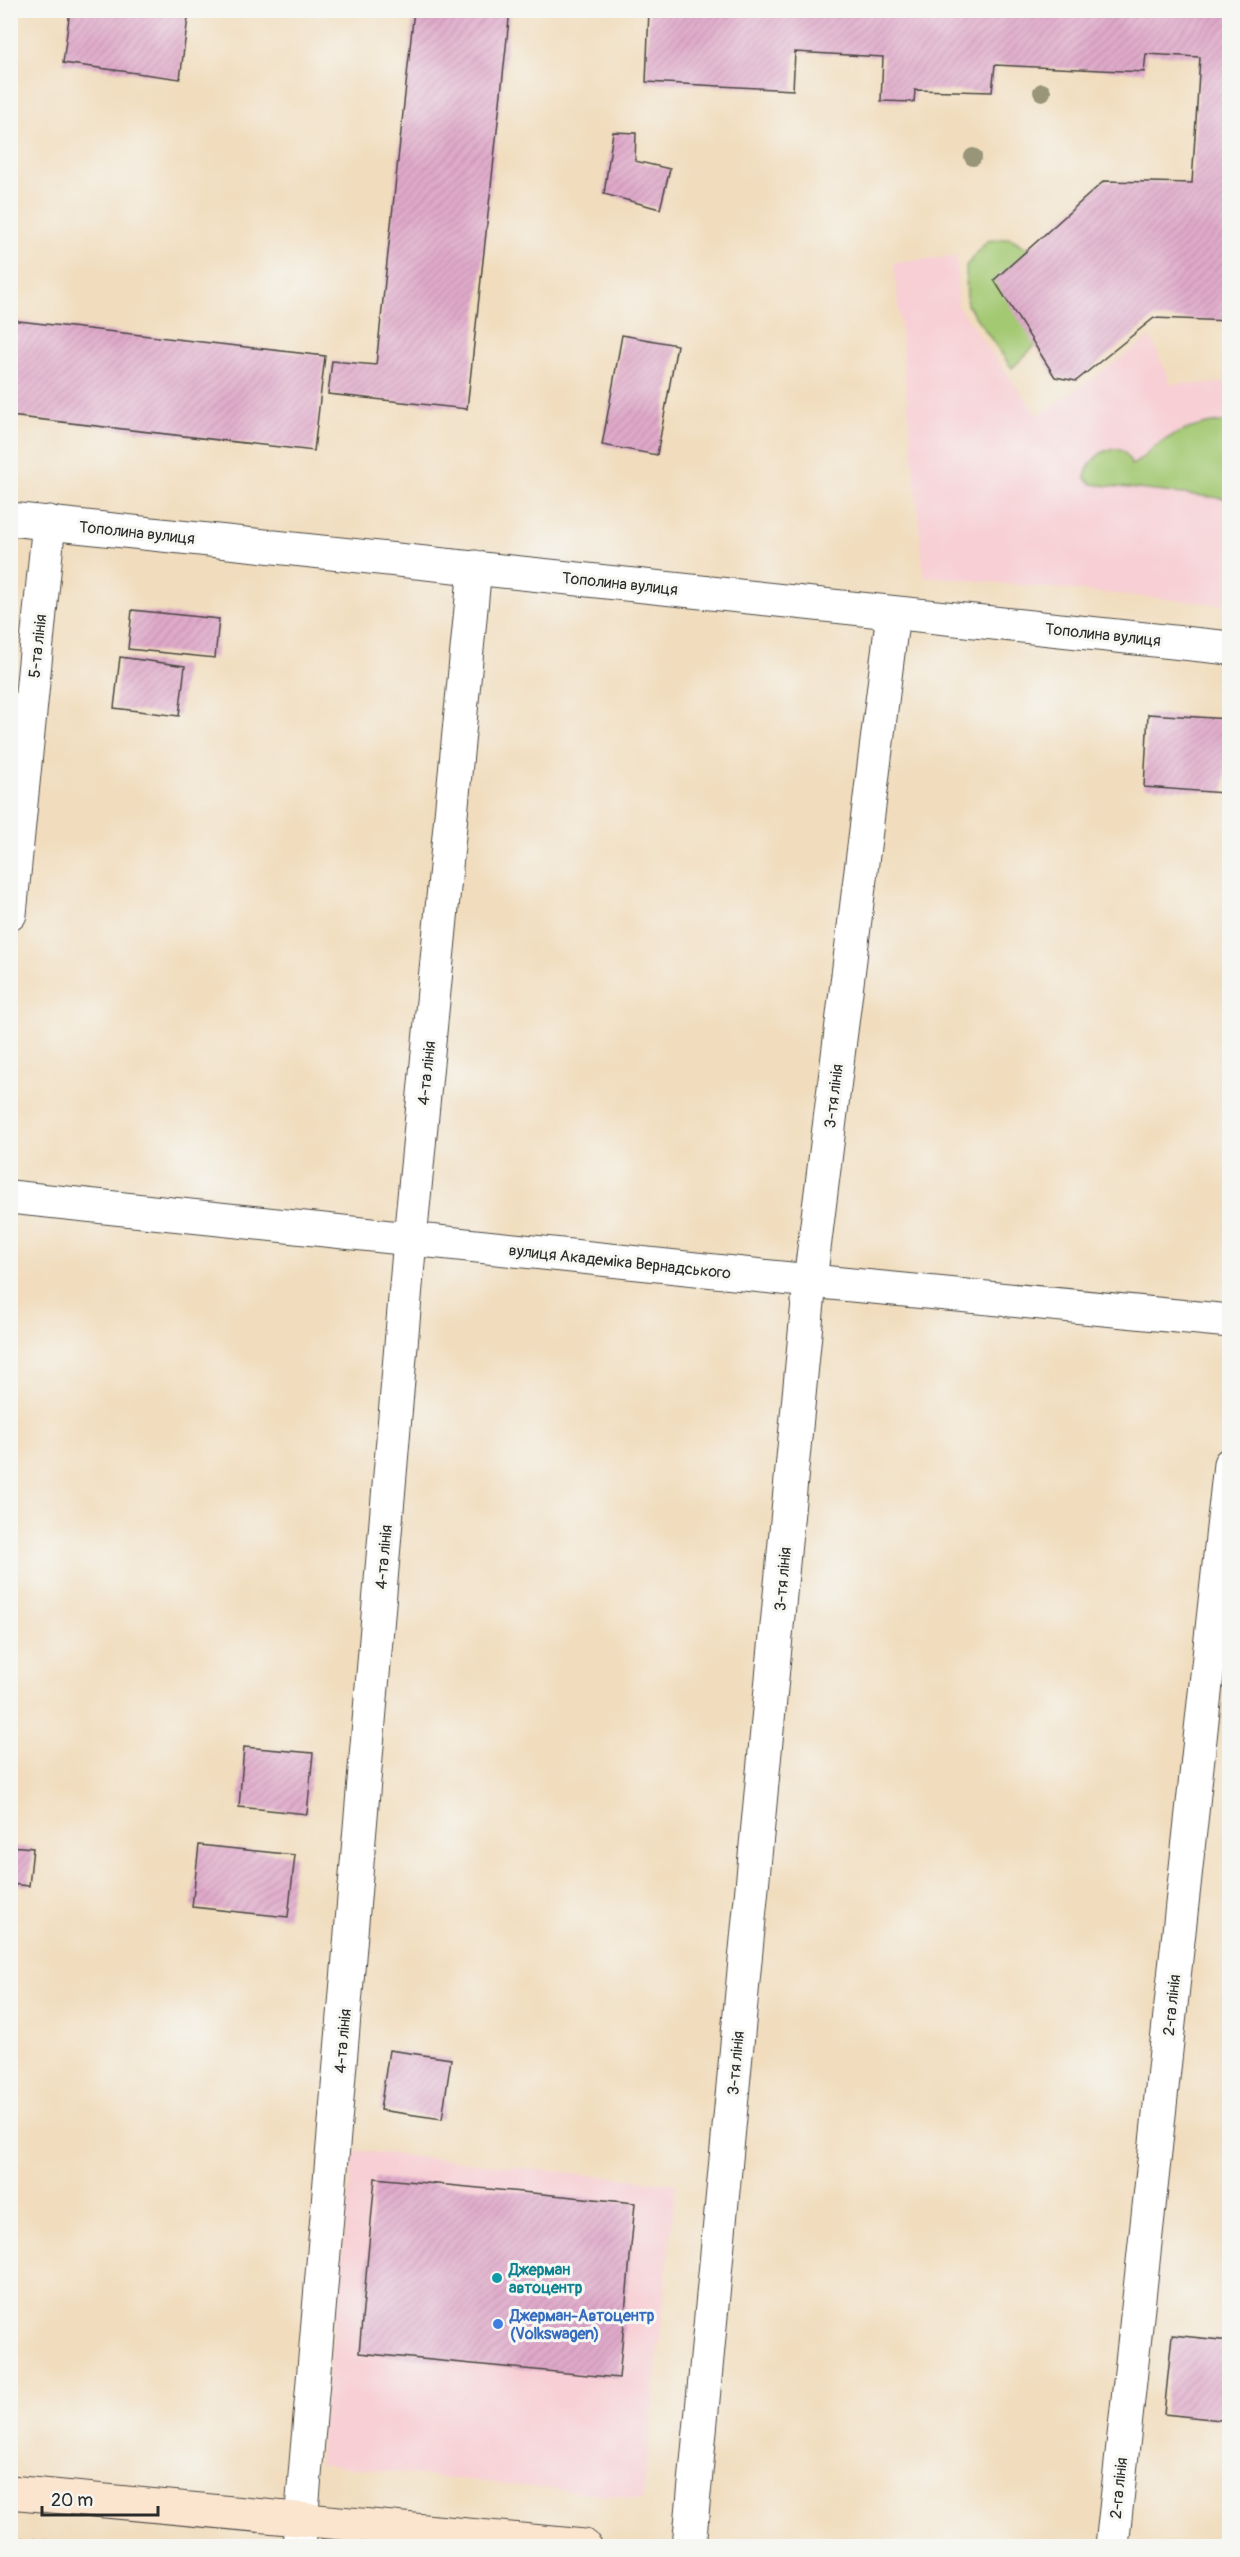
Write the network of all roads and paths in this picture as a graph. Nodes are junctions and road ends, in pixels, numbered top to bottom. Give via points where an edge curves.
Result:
1 (10, 519) edge
2 (50, 522) junction
3 (475, 567) junction
4 (893, 613) junction
5 (1230, 648) edge
6 (10, 914) edge
7 (10, 1197) edge
8 (410, 1239) junction
9 (810, 1281) junction
10 (1230, 1321) edge
11 (1230, 1464) edge
12 (10, 2492) edge
13 (301, 2534) edge
14 (10, 2538) edge
15 (91, 2547) edge
16 (584, 2547) edge
17 (689, 2547) edge
18 (1112, 2547) edge

1 - 2 street, Тополина вулиця
2 - 3 street, Тополина вулиця
2 - 6 street, 5-та лінія
3 - 4 street, Тополина вулиця
3 - 8 street, 4-та лінія
4 - 5 street, Тополина вулиця
4 - 9 street, 3-тя лінія
7 - 8 street, вулиця Академіка Вернадського
8 - 9 street, вулиця Академіка Вернадського
8 - 13 street, 4-та лінія
9 - 10 street, вулиця Академіка Вернадського
9 - 17 street, 3-тя лінія
11 - 18 street, 2-га лінія
12 - 13 main road
13 - 16 main road
14 - 15 path

